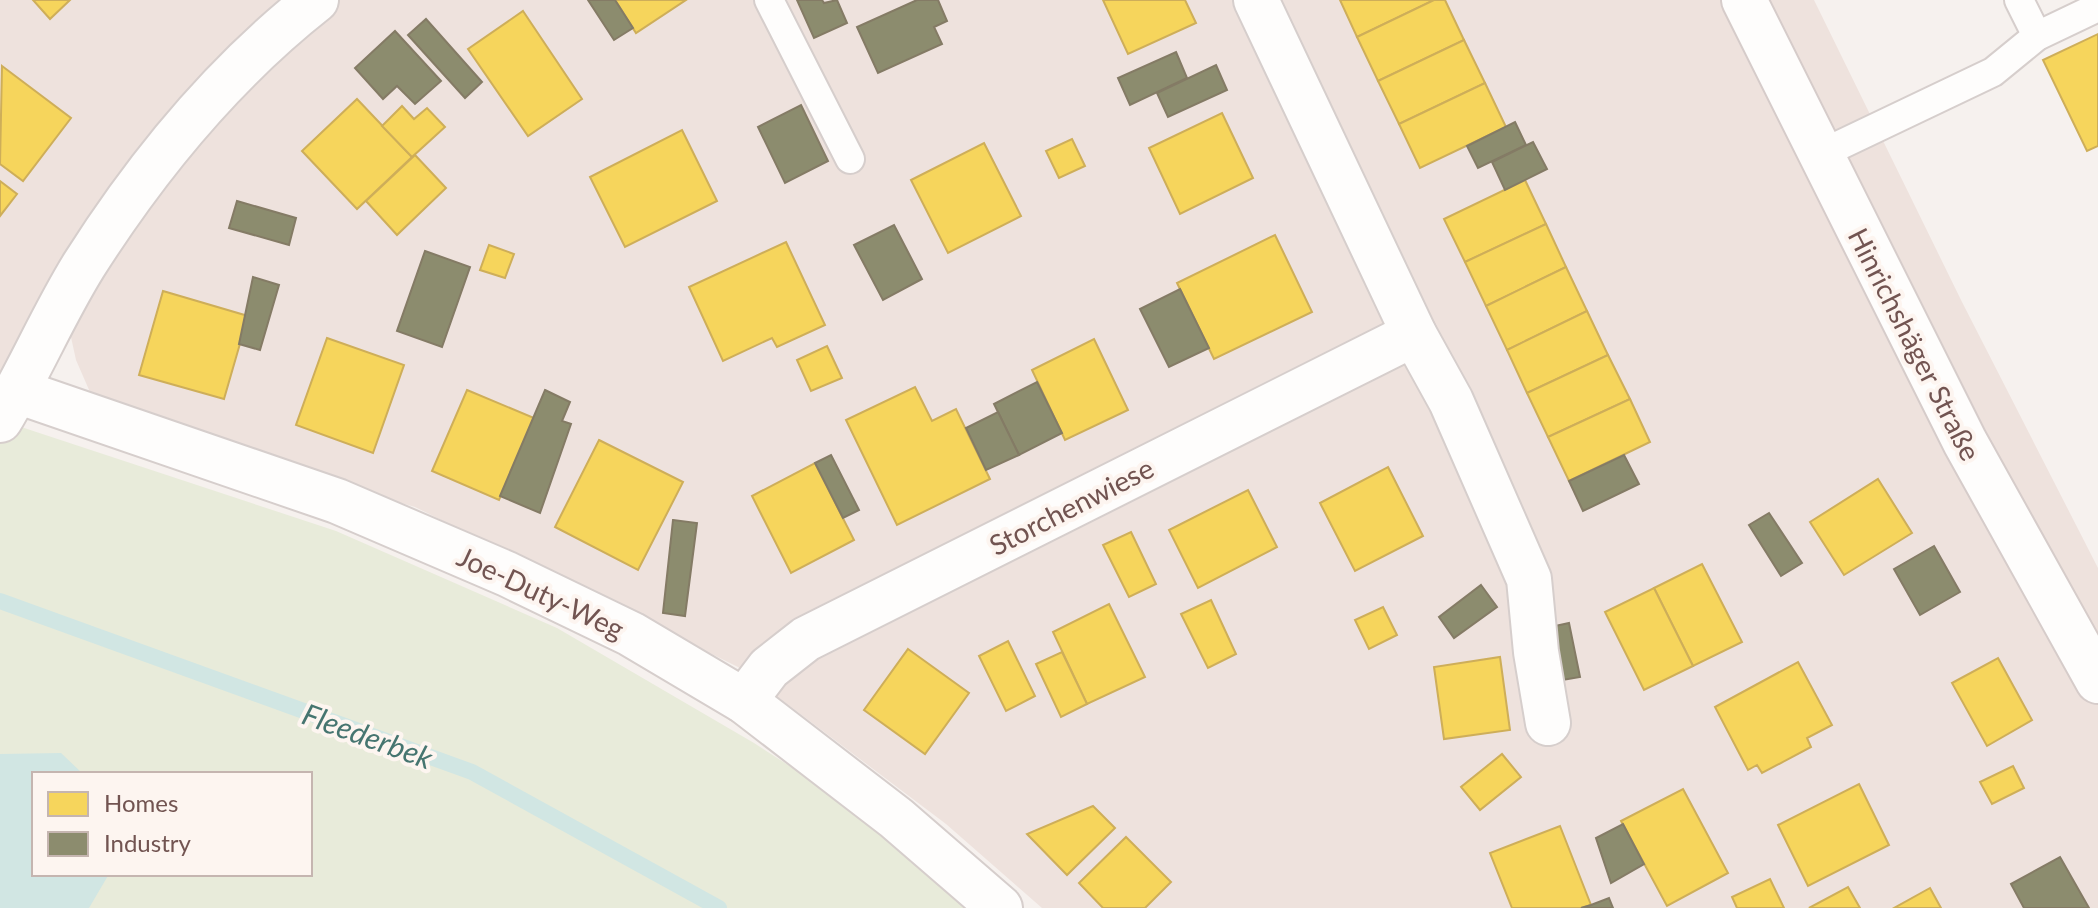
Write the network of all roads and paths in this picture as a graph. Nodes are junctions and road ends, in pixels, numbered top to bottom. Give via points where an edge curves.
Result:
1 (316, 0) edge
2 (769, 0) edge
3 (1256, 0) edge
4 (1744, 0) edge
5 (2019, 0) edge
6 (2098, 7) edge
7 (2037, 36) junction
8 (1819, 155) junction
9 (850, 159) dead end
10 (1414, 334) junction
11 (9, 406) edge
12 (2098, 681) edge
13 (744, 701) junction
14 (1548, 723) dead end
15 (1000, 908) edge

1 - 11 street via 200,106 137,187 83,267
2 - 9 lane
3 - 10 street
4 - 8 street, Hinrichshäger Straße
5 - 7 lane
6 - 7 lane
7 - 8 lane via 1993,72
8 - 12 street, Hinrichshäger Straße via 1965,442
10 - 13 street, Storchenwiese via 806,639 769,668
10 - 14 street via 1451,401 1529,579
11 - 13 street, Joe-Duty-Weg via 337,501 631,634
13 - 15 street, Joe-Duty-Weg via 896,818

